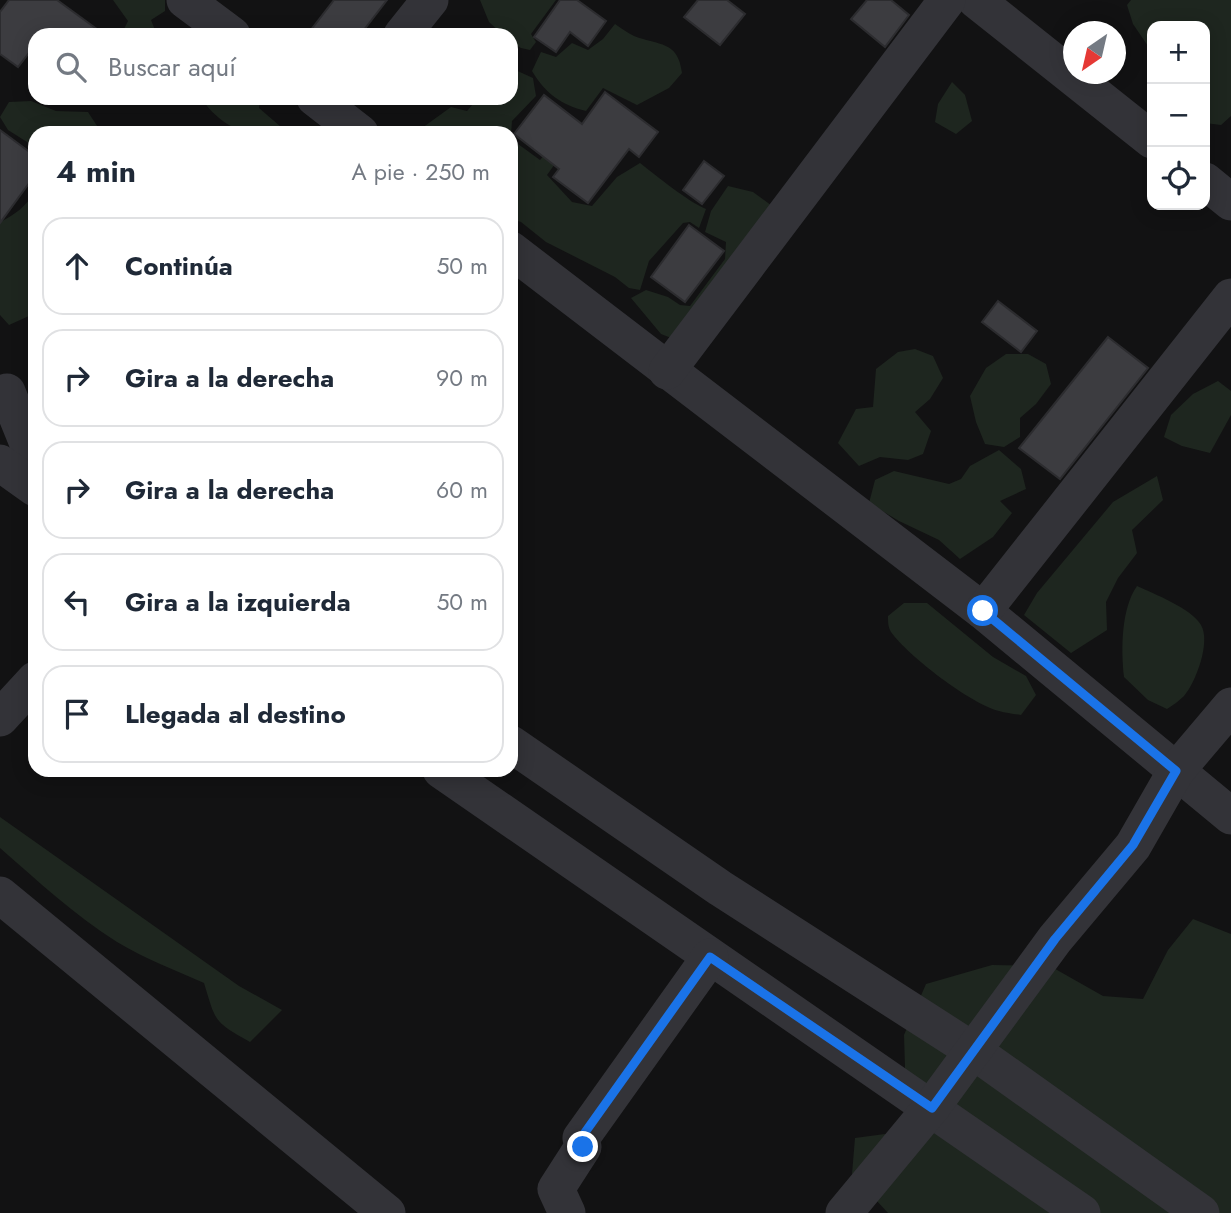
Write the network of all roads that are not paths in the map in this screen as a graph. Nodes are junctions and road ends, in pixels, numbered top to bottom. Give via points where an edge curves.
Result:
1 (186, 0) edge
2 (430, 0) edge
3 (947, 0) edge
4 (976, 0) edge
5 (223, 28) edge
6 (408, 28) edge
7 (1147, 136) edge
8 (1210, 185) edge
9 (1231, 202) edge
10 (518, 255) edge
11 (1231, 297) edge
12 (667, 371) junction
13 (14, 397) edge
14 (28, 443) edge
15 (0, 463) edge
16 (28, 483) edge
17 (983, 611) junction
18 (28, 688) edge
19 (1231, 706) edge
20 (0, 718) edge
21 (518, 749) edge
22 (1176, 771) junction
23 (451, 777) edge
24 (1231, 816) edge
25 (0, 895) edge
26 (710, 957) junction
27 (972, 1050) junction
28 (932, 1108) junction
29 (387, 1213) edge
30 (567, 1213) edge
31 (844, 1213) edge
32 (1082, 1213) edge
33 (1201, 1213) edge

1 - 5 street
2 - 6 street
3 - 12 street
4 - 7 street
8 - 9 street
10 - 12 street
11 - 17 street
12 - 17 street
13 - 14 street
15 - 16 street
17 - 22 street
18 - 20 street
19 - 22 street
21 - 27 street via 720,888
22 - 24 street
22 - 27 street via 1133,845
23 - 26 street
25 - 29 street
26 - 28 street
26 - 30 street via 581,1138 583,1147 556,1189
27 - 28 street
27 - 33 street
28 - 31 street
28 - 32 street

